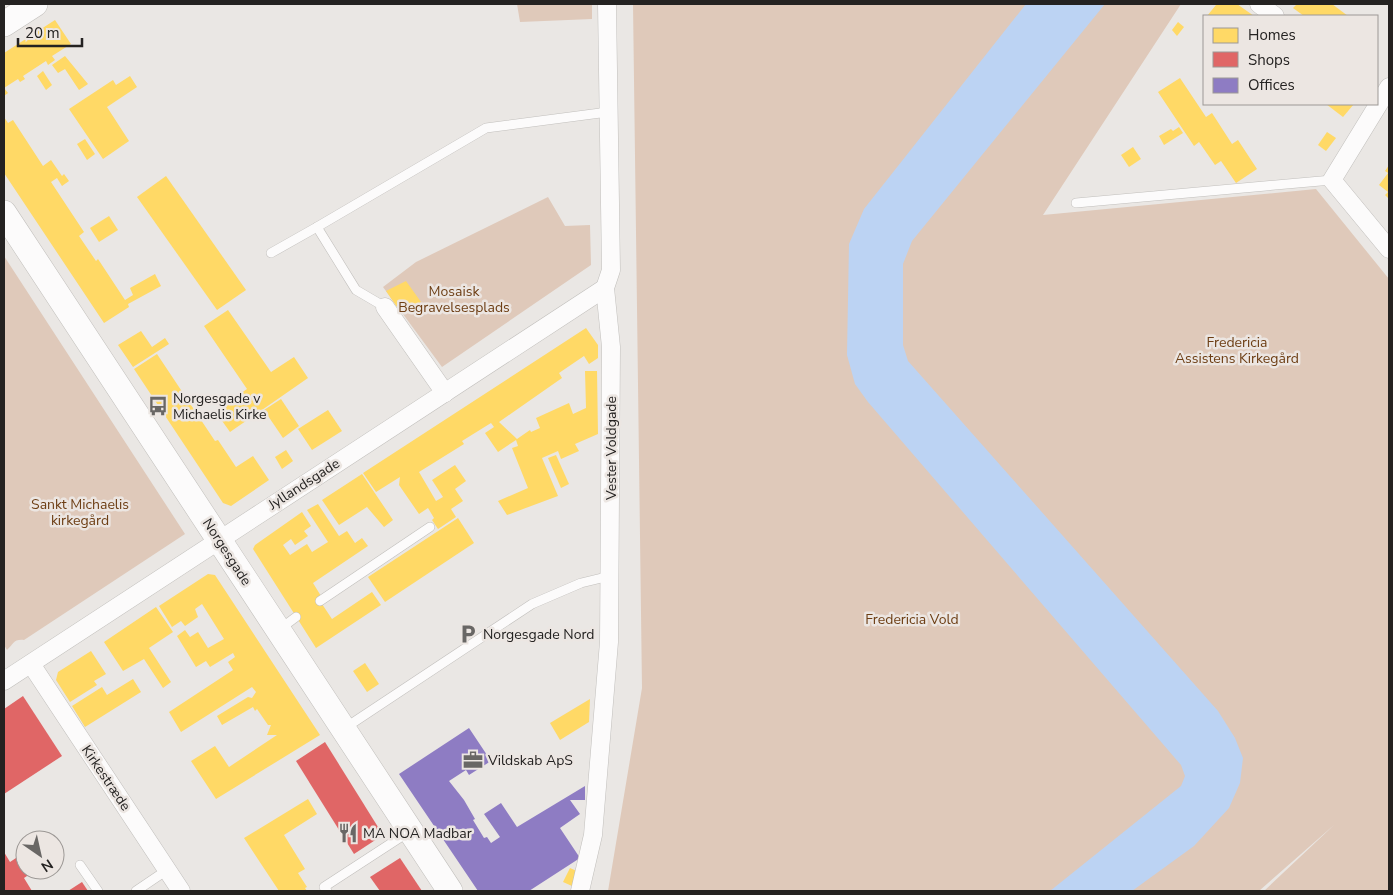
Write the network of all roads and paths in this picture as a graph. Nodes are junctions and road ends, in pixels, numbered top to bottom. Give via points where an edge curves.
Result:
1 (35, 4) edge
2 (607, 4) edge
3 (1259, 4) edge
4 (1274, 15) edge
5 (4, 24) edge
6 (1377, 105) edge
7 (608, 112) junction
8 (1332, 180) junction
9 (1076, 204) dead end
10 (4, 213) edge
11 (317, 227) junction
12 (1389, 249) edge
13 (271, 253) dead end
14 (605, 288) junction
15 (385, 307) joint
16 (445, 393) junction
17 (430, 527) dead end
18 (219, 540) junction
19 (610, 576) junction
20 (320, 601) dead end
21 (31, 664) junction
22 (4, 681) edge
23 (343, 730) junction
24 (410, 831) junction
25 (80, 865) dead end
26 (167, 870) junction
27 (98, 891) edge
28 (136, 891) edge
29 (181, 891) edge
30 (327, 891) edge
31 (450, 891) edge
32 (580, 891) edge

1 - 5 street
2 - 7 street, Vester Voldgade
3 - 4 street
6 - 8 street
7 - 11 lane via 486,128
7 - 14 street, Vester Voldgade via 610,270
8 - 9 lane
8 - 12 street
10 - 18 street, Norgesgade
11 - 13 lane
11 - 15 lane via 356,290
14 - 16 street, Jyllandsgade
14 - 19 street, Vester Voldgade via 611,347
15 - 16 street
16 - 18 street, Jyllandsgade
17 - 20 lane
18 - 21 street, Jyllandsgade
18 - 23 street, Norgesgade via 287,624
19 - 23 lane via 580,583 532,604
19 - 32 street, Vester Voldgade via 609,642 593,835
21 - 22 street, Jyllandsgade
21 - 26 street, Kirkestræde
23 - 24 street, Norgesgade
24 - 30 lane via 324,887
24 - 31 street, Norgesgade
25 - 27 lane
26 - 28 lane
26 - 29 street, Kirkestræde

